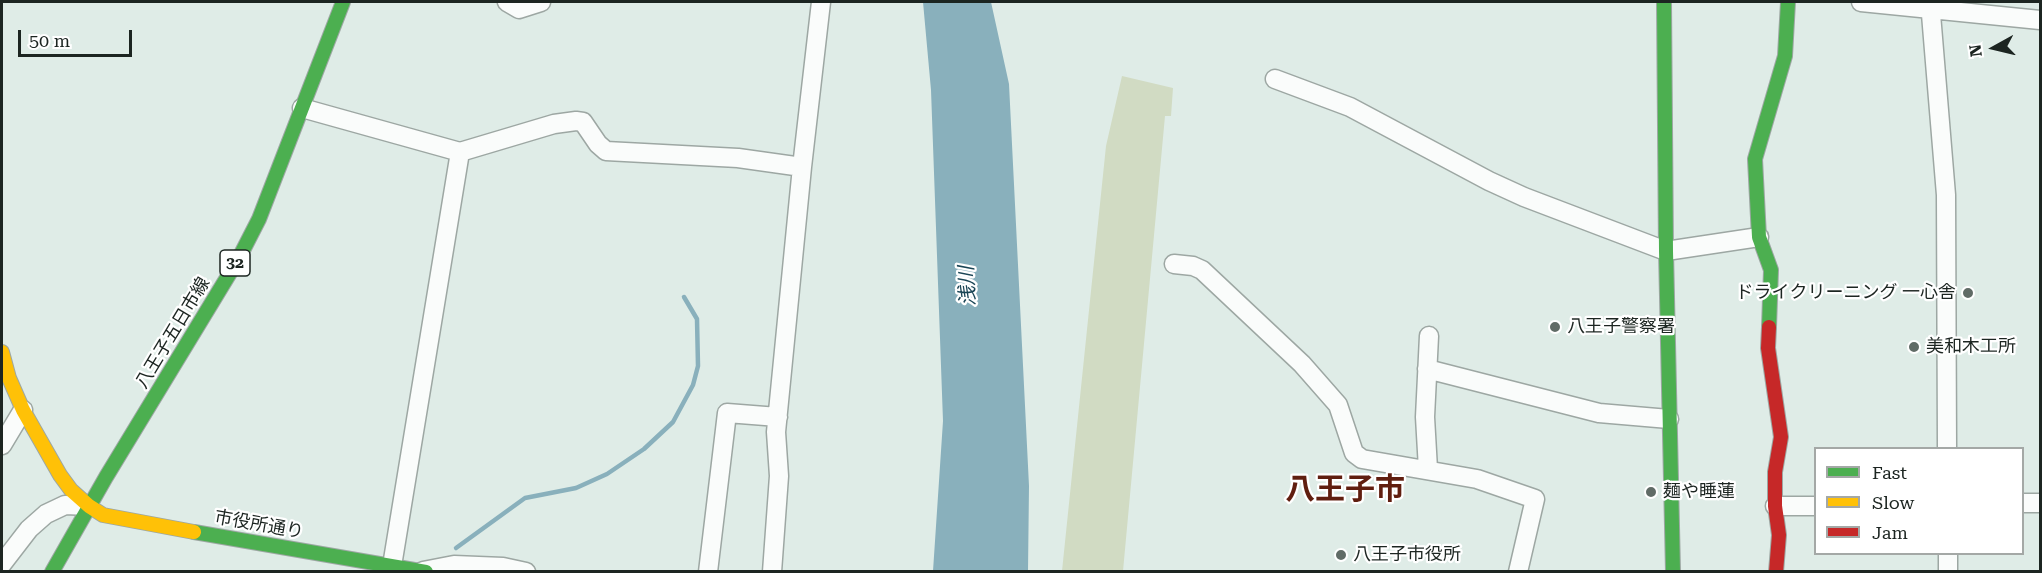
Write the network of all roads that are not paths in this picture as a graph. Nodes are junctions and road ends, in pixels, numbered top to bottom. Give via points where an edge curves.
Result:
1 (343, 2) edge
2 (507, 2) edge
3 (541, 2) edge
4 (820, 2) edge
5 (1664, 2) edge
6 (1788, 2) edge
7 (1861, 2) edge
8 (1930, 5) edge
9 (2040, 20) edge
10 (1275, 79) dead end
11 (302, 108) junction
12 (459, 152) junction
13 (802, 167) junction
14 (1759, 237) junction
15 (1666, 251) junction
16 (1174, 264) dead end
17 (1429, 336) dead end
18 (2, 352) edge
19 (1427, 369) junction
20 (22, 410) junction
21 (778, 417) junction
22 (1669, 419) junction
23 (2, 446) edge
24 (1947, 447) edge
25 (1428, 469) junction
26 (2024, 503) edge
27 (2040, 503) edge
28 (89, 506) junction
29 (1774, 506) junction
30 (1814, 506) edge
31 (1948, 555) edge
32 (2, 564) edge
33 (392, 569) edge
34 (424, 571) edge
35 (51, 572) edge
36 (526, 572) edge
37 (708, 572) edge
38 (772, 572) edge
39 (1518, 572) edge
40 (1673, 572) edge
41 (1776, 572) edge
42 (1948, 572) edge

1 - 11 street, 八王子五日市線 / 32
2 - 3 street via 519,9
4 - 13 street
5 - 15 street
6 - 14 street via 1785,56 1755,159
7 - 8 street
8 - 9 street
8 - 24 street via 1946,195
10 - 15 street via 1350,107 1524,197
11 - 12 street
11 - 28 street, 八王子五日市線 / 32 via 247,242
12 - 13 street via 576,121 583,122 606,151 738,158
12 - 33 street
13 - 21 street
14 - 15 street
14 - 29 street via 1771,270 1768,348 1781,437
15 - 22 street
16 - 25 street via 1202,270 1302,364 1338,405 1354,453 1362,459
17 - 19 street
18 - 20 street, 市役所通り
19 - 22 street via 1599,413
19 - 25 street
20 - 23 street
20 - 28 street, 市役所通り via 60,475
21 - 37 street via 727,413
21 - 38 street via 779,476
22 - 40 street
25 - 39 street via 1477,478 1534,499
26 - 27 street
28 - 32 street via 65,505 46,514 28,529
28 - 33 street, 市役所通り via 118,519
28 - 35 street, 八王子五日市線 / 32
29 - 30 street
29 - 41 street via 1779,535
31 - 42 street
33 - 34 street, 市役所通り
34 - 36 street via 454,565

